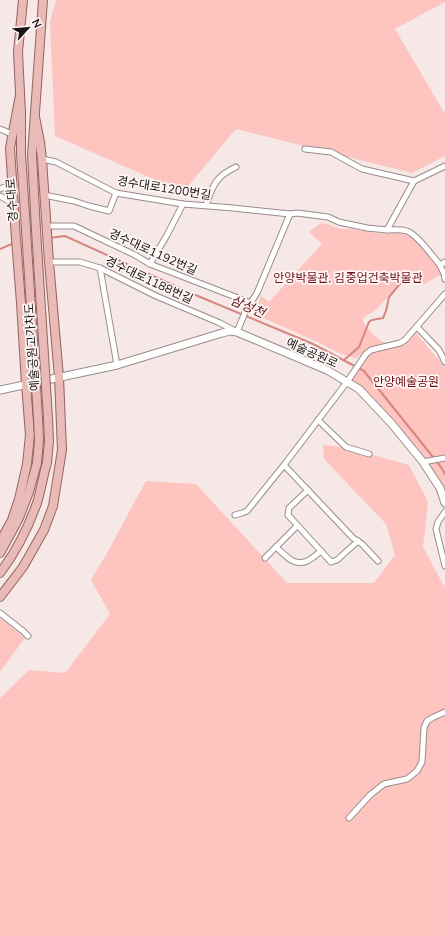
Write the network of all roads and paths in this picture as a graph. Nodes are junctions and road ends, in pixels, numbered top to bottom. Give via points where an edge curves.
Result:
1 (23, 0) edge
2 (43, 0) edge
3 (20, 95) junction
4 (35, 117) junction
5 (0, 129) edge
6 (12, 134) junction
7 (305, 149) dead end
8 (42, 159) junction
9 (445, 166) edge
10 (236, 167) dead end
11 (414, 181) junction
12 (12, 184) junction
13 (0, 189) edge
14 (116, 193) junction
15 (44, 195) junction
16 (0, 196) edge
17 (14, 204) junction
18 (183, 204) junction
19 (206, 205) junction
20 (290, 214) junction
21 (46, 227) junction
22 (26, 230) joint
23 (36, 230) joint
24 (387, 230) junction
25 (48, 259) junction
26 (443, 263) edge
27 (150, 264) junction
28 (100, 268) junction
29 (445, 279) edge
30 (445, 294) edge
31 (250, 303) junction
32 (417, 327) junction
33 (238, 329) junction
34 (445, 362) edge
35 (117, 365) junction
36 (59, 377) junction
37 (349, 380) junction
38 (26, 384) junction
39 (0, 390) edge
40 (318, 420) junction
41 (370, 454) dead end
42 (444, 458) edge
43 (426, 461) junction
44 (284, 465) junction
45 (308, 490) junction
46 (445, 503) edge
47 (445, 512) edge
48 (235, 515) dead end
49 (297, 526) junction
50 (358, 541) junction
51 (0, 542) edge
52 (276, 547) junction
53 (321, 551) junction
54 (0, 553) edge
55 (264, 558) dead end
56 (378, 561) dead end
57 (445, 566) edge
58 (0, 572) edge
59 (0, 597) edge
60 (0, 613) edge
61 (28, 636) dead end
62 (445, 712) edge
63 (349, 818) dead end

1 - 3 main road, 경수대로 via 18,52
2 - 4 main road, 경수대로
3 - 6 main road
3 - 22 main road, 경수대로
4 - 8 main road
4 - 23 main road, 경수대로 via 32,155
5 - 6 street
6 - 12 main road
7 - 11 street via 332,152 362,169
8 - 14 street, 경수대로1200번길 via 56,162
8 - 15 main road
9 - 11 street
10 - 19 street via 220,176
11 - 24 street
12 - 13 street
12 - 17 main road
14 - 15 street via 109,211
14 - 18 street, 경수대로1200번길
15 - 21 main road
16 - 17 street
17 - 38 main road
18 - 19 street, 경수대로1200번길
18 - 27 street
19 - 20 street, 경수대로1200번길
20 - 24 street, 경수대로1200번길 via 328,217 339,222
20 - 31 street via 257,293
21 - 25 main road
21 - 27 street, 경수대로1192번길 via 74,226
22 - 54 main road, 예술공원고가차도, bridge via 39,440 37,463 29,492 19,518
23 - 58 main road, 예술공원고가차도, bridge via 48,418 47,463 28,525 11,558
24 - 26 street, 경수대로1200번길 via 398,229 411,233
25 - 28 street, 경수대로1188번길 via 80,262
25 - 36 main road
26 - 29 street
27 - 31 street, 경수대로1192번길
28 - 33 street, 경수대로1188번길 via 156,296
28 - 35 street
30 - 32 street
31 - 33 street
32 - 34 street via 439,350
32 - 37 street via 400,343 371,350
33 - 35 street, 예술공원로
33 - 37 street, 예술공원로
35 - 36 street, 예술공원로
36 - 38 street, 예술공원로
36 - 59 main road via 62,450 53,506 44,530 23,567
37 - 40 street
37 - 43 street, 예술공원로
38 - 39 street, 예술공원로
38 - 51 main road via 30,435 27,464 23,487 12,520
40 - 41 street via 346,447
40 - 44 street
42 - 43 street
43 - 46 street, 예술공원로
44 - 45 street
44 - 48 street via 247,511
45 - 49 street via 289,508 288,515
45 - 50 street
47 - 57 street via 436,529
49 - 52 street
49 - 53 street
50 - 53 street via 337,560 331,562
50 - 56 street
52 - 53 street via 295,562 308,561
52 - 55 street
60 - 61 street
62 - 63 street via 427,721 424,728 422,762 417,771 407,779 384,784

